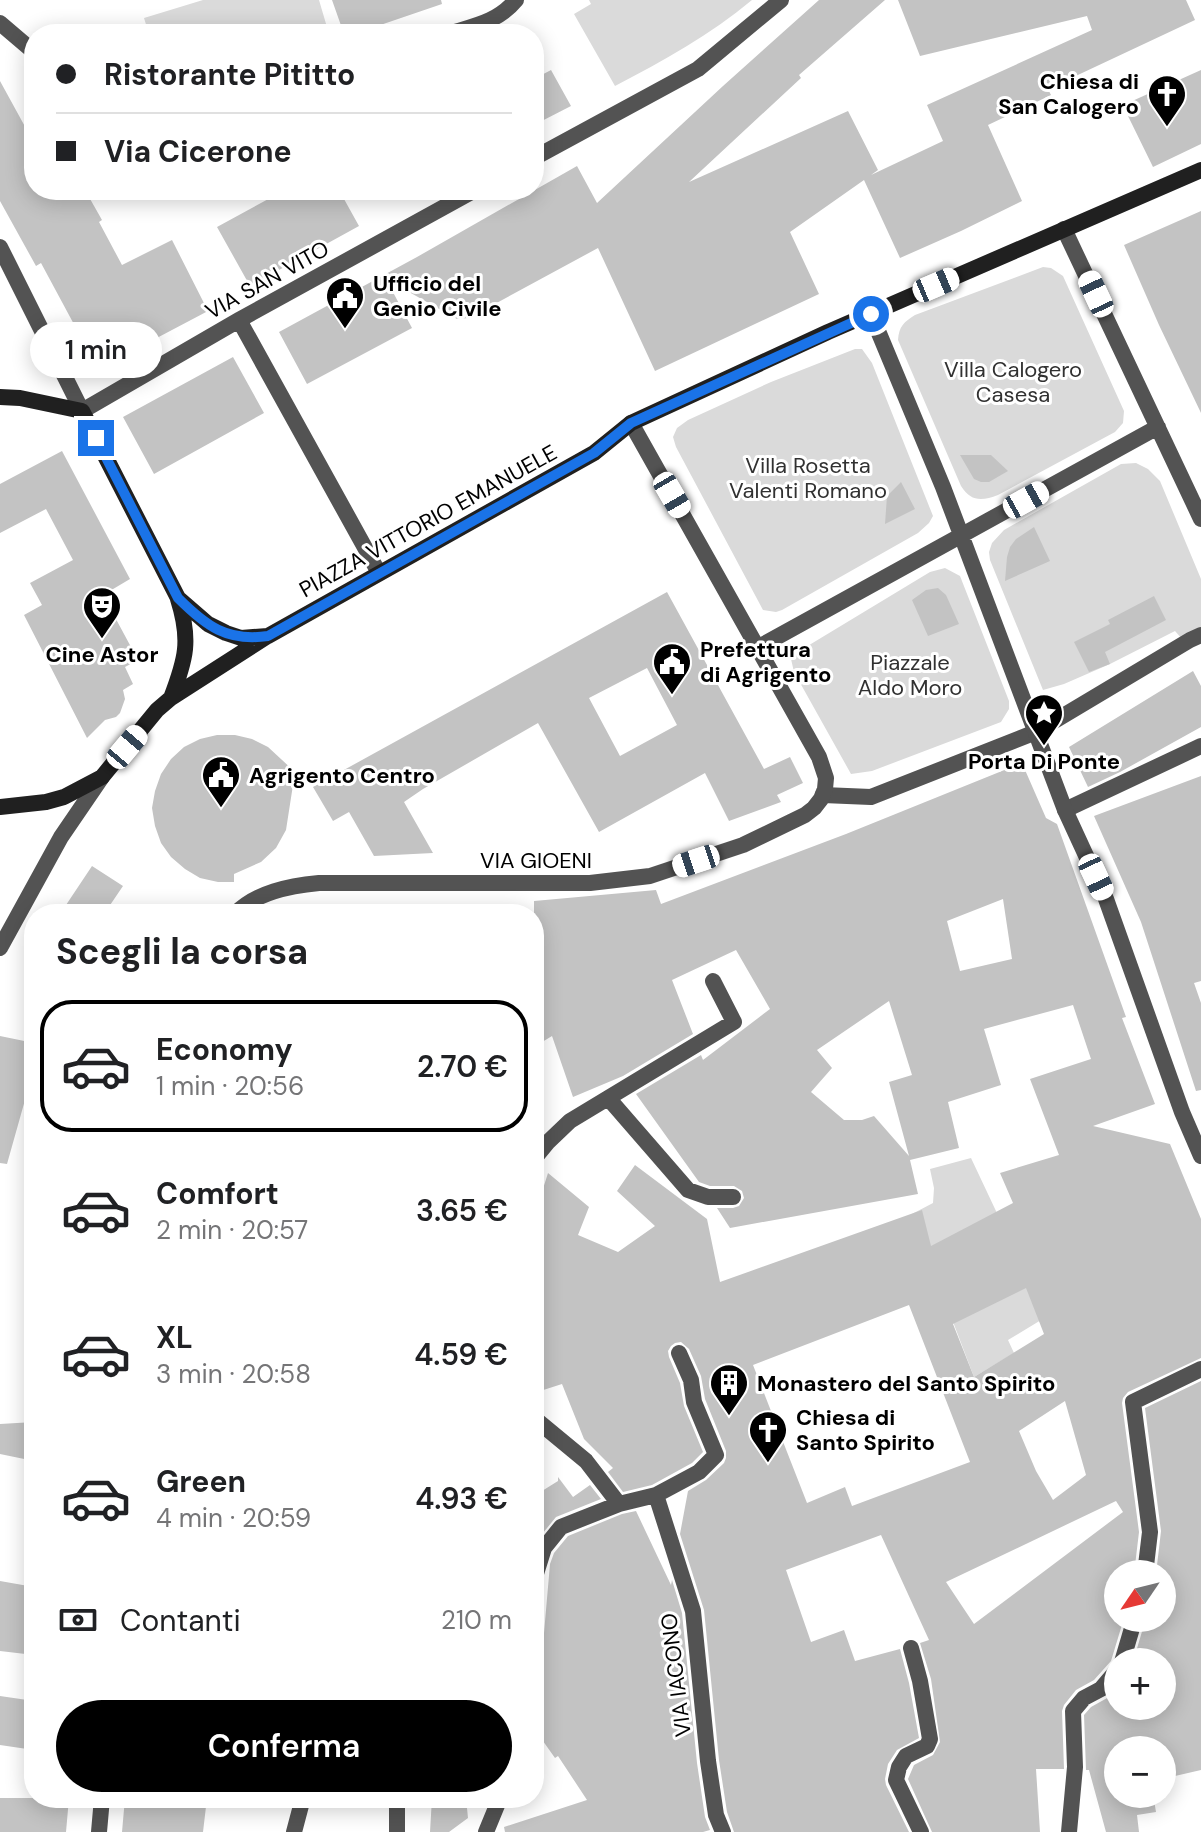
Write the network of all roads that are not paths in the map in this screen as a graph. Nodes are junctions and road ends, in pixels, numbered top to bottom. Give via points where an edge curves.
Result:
1 (516, 0) edge
2 (781, 0) edge
3 (0, 23) edge
4 (480, 24) edge
5 (24, 43) edge
6 (544, 153) edge
7 (1201, 170) edge
8 (457, 200) edge
9 (1064, 229) junction
10 (0, 247) edge
11 (871, 314) junction
12 (239, 320) junction
13 (0, 397) edge
14 (82, 411) junction
15 (631, 423) junction
16 (1158, 427) junction
17 (1201, 519) edge
18 (962, 536) junction
19 (379, 573) junction
20 (178, 598) junction
21 (1201, 635) edge
22 (268, 636) junction
23 (757, 648) junction
24 (171, 698) junction
25 (1036, 732) junction
26 (1201, 746) edge
27 (102, 777) junction
28 (823, 795) junction
29 (0, 807) edge
30 (1065, 810) junction
31 (24, 904) edge
32 (24, 904) edge
33 (246, 904) edge
34 (0, 948) edge
35 (713, 981) dead end
36 (609, 1099) junction
37 (544, 1147) edge
38 (1201, 1156) edge
39 (733, 1197) dead end
40 (679, 1353) dead end
41 (1201, 1369) edge
42 (544, 1428) edge
43 (656, 1495) junction
44 (619, 1504) junction
45 (544, 1548) edge
46 (1147, 1560) edge
47 (911, 1648) dead end
48 (1104, 1685) edge
49 (101, 1808) edge
50 (300, 1808) edge
51 (397, 1808) edge
52 (496, 1808) edge
53 (722, 1831) edge
54 (99, 1832) edge
55 (294, 1832) edge
56 (397, 1832) edge
57 (486, 1832) edge
58 (921, 1832) edge
59 (1069, 1832) edge

1 - 4 street via 496,19
2 - 6 street via 698,69
3 - 5 street
7 - 9 main road
8 - 12 street, VIA SAN VITO
9 - 11 main road
9 - 16 street
10 - 14 street
11 - 15 main road
11 - 18 street
12 - 14 street, VIA SAN VITO
12 - 19 street
13 - 14 main road
14 - 20 main road
15 - 19 main road, PIAZZA VITTORIO EMANUELE via 594,453
15 - 23 street
16 - 17 street
16 - 18 street
18 - 23 street
18 - 25 street
19 - 22 main road, PIAZZA VITTORIO EMANUELE
20 - 22 main road via 226,633
20 - 24 main road via 186,647
21 - 25 street
22 - 24 main road, PIAZZA VITTORIO EMANUELE
23 - 28 street via 824,767
24 - 27 main road
25 - 28 street via 871,797
25 - 30 street
26 - 30 street
27 - 29 main road via 64,797
27 - 32 street
28 - 33 street, VIA GIOENI via 814,808 782,827 650,876 590,883 319,883 289,886
30 - 38 street via 1106,899
31 - 34 street
35 - 36 street via 734,1022
36 - 37 street via 570,1121
36 - 39 street via 688,1190
40 - 43 street via 716,1455 699,1472
41 - 46 street via 1133,1402 1150,1532
42 - 44 street via 586,1461
43 - 44 street
43 - 53 street, VIA IACONO via 693,1611 708,1761
44 - 45 street via 561,1527
47 - 58 street via 930,1739 906,1756 896,1780
48 - 59 street via 1073,1711
49 - 54 street
50 - 55 street
51 - 56 street
52 - 57 street

